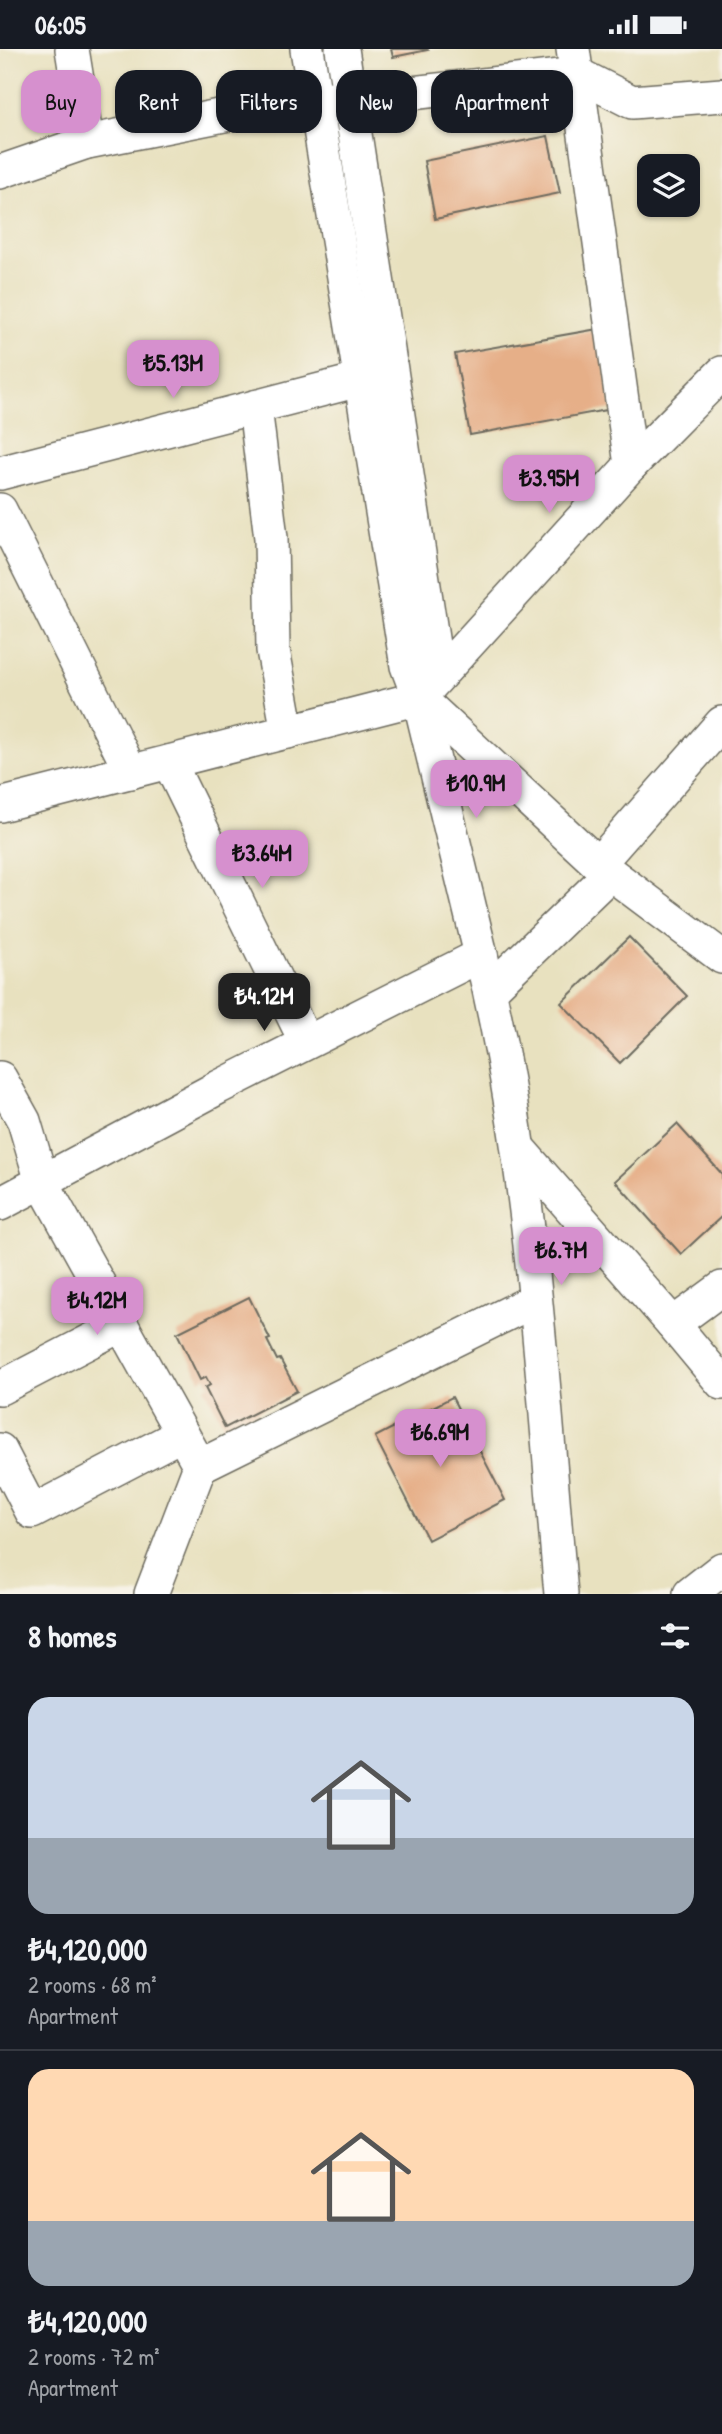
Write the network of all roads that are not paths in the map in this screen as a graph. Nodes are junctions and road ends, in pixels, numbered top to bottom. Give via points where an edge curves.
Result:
1 (72, 49) edge
2 (307, 49) edge
3 (342, 49) edge
4 (575, 61) edge
5 (310, 70) edge
6 (345, 70) edge
7 (417, 88) edge
8 (722, 95) edge
9 (216, 117) edge
10 (321, 133) edge
11 (355, 133) edge
12 (87, 142) junction
13 (0, 172) edge
14 (722, 373) edge
15 (359, 380) junction
16 (255, 407) junction
17 (631, 465) junction
18 (0, 473) edge
19 (0, 510) edge
20 (419, 698) junction
21 (722, 723) edge
22 (288, 732) junction
23 (169, 762) junction
24 (131, 772) junction
25 (0, 805) edge
26 (604, 869) junction
27 (481, 955) junction
28 (722, 957) edge
29 (490, 990) junction
30 (306, 1042) junction
31 (0, 1078) edge
32 (518, 1148) junction
33 (42, 1182) junction
34 (0, 1204) edge
35 (722, 1288) edge
36 (535, 1300) junction
37 (673, 1324) junction
38 (121, 1325) junction
39 (722, 1383) edge
40 (0, 1388) edge
41 (182, 1434) junction
42 (0, 1450) edge
43 (200, 1466) junction
44 (722, 1569) edge
45 (151, 1594) edge
46 (561, 1594) edge
47 (690, 1594) edge

1 - 12 street
2 - 5 street
3 - 6 street
4 - 7 street
4 - 8 street via 632,102
4 - 17 street
9 - 12 street
10 - 15 street
11 - 20 street via 435,658
12 - 13 street
14 - 17 street
15 - 16 street
15 - 20 street via 407,666
16 - 18 street
16 - 22 street via 271,538 273,650
17 - 20 street
19 - 24 street
20 - 22 street
20 - 26 street
20 - 27 street
21 - 26 street
22 - 23 street
23 - 24 street
23 - 30 street
24 - 25 street
26 - 28 street
26 - 29 street
27 - 29 street
27 - 30 street
29 - 32 street
30 - 33 street
31 - 33 street via 24,1121
32 - 36 street
32 - 37 street
33 - 34 street
33 - 38 street
35 - 37 street
36 - 43 street
36 - 46 street
37 - 39 street
38 - 40 street
38 - 41 street
41 - 42 street via 32,1512
41 - 43 street
43 - 45 street
44 - 47 street

